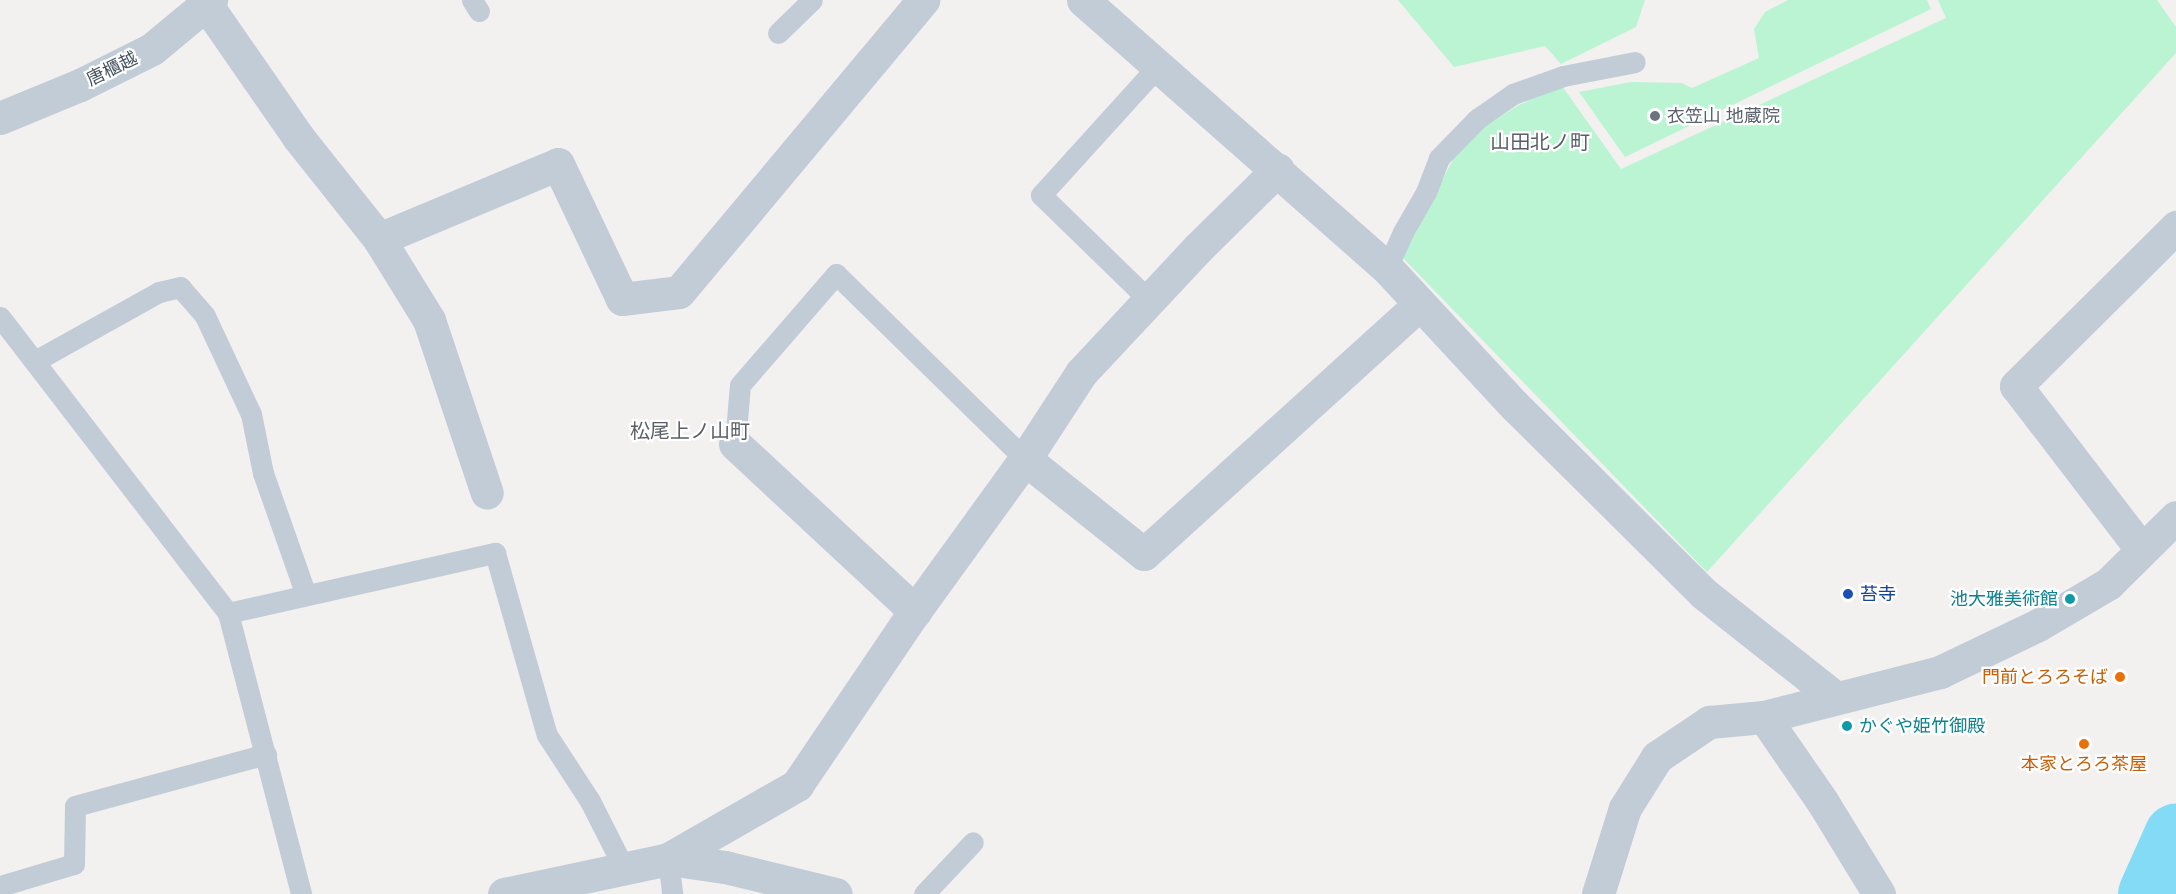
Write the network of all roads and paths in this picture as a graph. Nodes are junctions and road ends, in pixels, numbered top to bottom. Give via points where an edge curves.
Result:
1 (812, 0) edge
2 (923, 0) edge
3 (1083, 0) edge
4 (199, 5) edge
5 (778, 33) dead end
6 (1635, 62) dead end
7 (1158, 66) junction
8 (1, 115) edge
9 (1278, 169) junction
10 (2176, 227) edge
11 (379, 239) junction
12 (1387, 268) junction
13 (1150, 301) junction
14 (1420, 304) junction
15 (0, 317) edge
16 (35, 361) junction
17 (735, 444) joint
18 (1025, 459) junction
19 (487, 494) dead end
20 (2176, 517) edge
21 (2142, 550) junction
22 (306, 595) junction
23 (915, 611) junction
24 (228, 613) junction
25 (1836, 698) junction
26 (1764, 717) junction
27 (266, 754) junction
28 (973, 842) dead end
29 (668, 859) junction
30 (624, 868) junction
31 (0, 886) edge
32 (301, 894) edge
33 (504, 894) edge
34 (672, 894) edge
35 (836, 894) edge
36 (924, 894) edge
37 (1598, 894) edge
38 (1879, 894) edge

1 - 5 lane
2 - 11 street via 679,292 622,299 558,164
3 - 7 street
4 - 8 street, 唐櫃越 via 152,49 80,84
4 - 11 street
6 - 12 lane via 1563,76 1513,94 1477,119 1439,158
7 - 9 street
7 - 13 lane via 1041,195
9 - 12 street
9 - 13 street
10 - 21 street via 2016,386
11 - 19 street via 429,320
12 - 14 street
13 - 18 street via 1081,373
14 - 18 street via 1144,555
14 - 25 street via 1515,406 1703,593
15 - 16 lane
16 - 22 lane via 159,292 180,287 205,316 251,414 264,473
16 - 24 lane
17 - 18 lane via 741,385 836,274
17 - 23 street
18 - 23 street
20 - 21 street
21 - 25 street via 2108,584 2038,625 1940,672
22 - 24 lane
22 - 30 lane via 495,553 547,735 590,801
23 - 29 street via 797,785
24 - 27 lane
25 - 26 street
26 - 37 street via 1709,722 1657,758 1625,808
26 - 38 street
27 - 31 lane via 75,806 74,864
27 - 32 lane
28 - 36 lane
29 - 30 street
29 - 34 lane
29 - 35 street via 725,867
30 - 33 street

